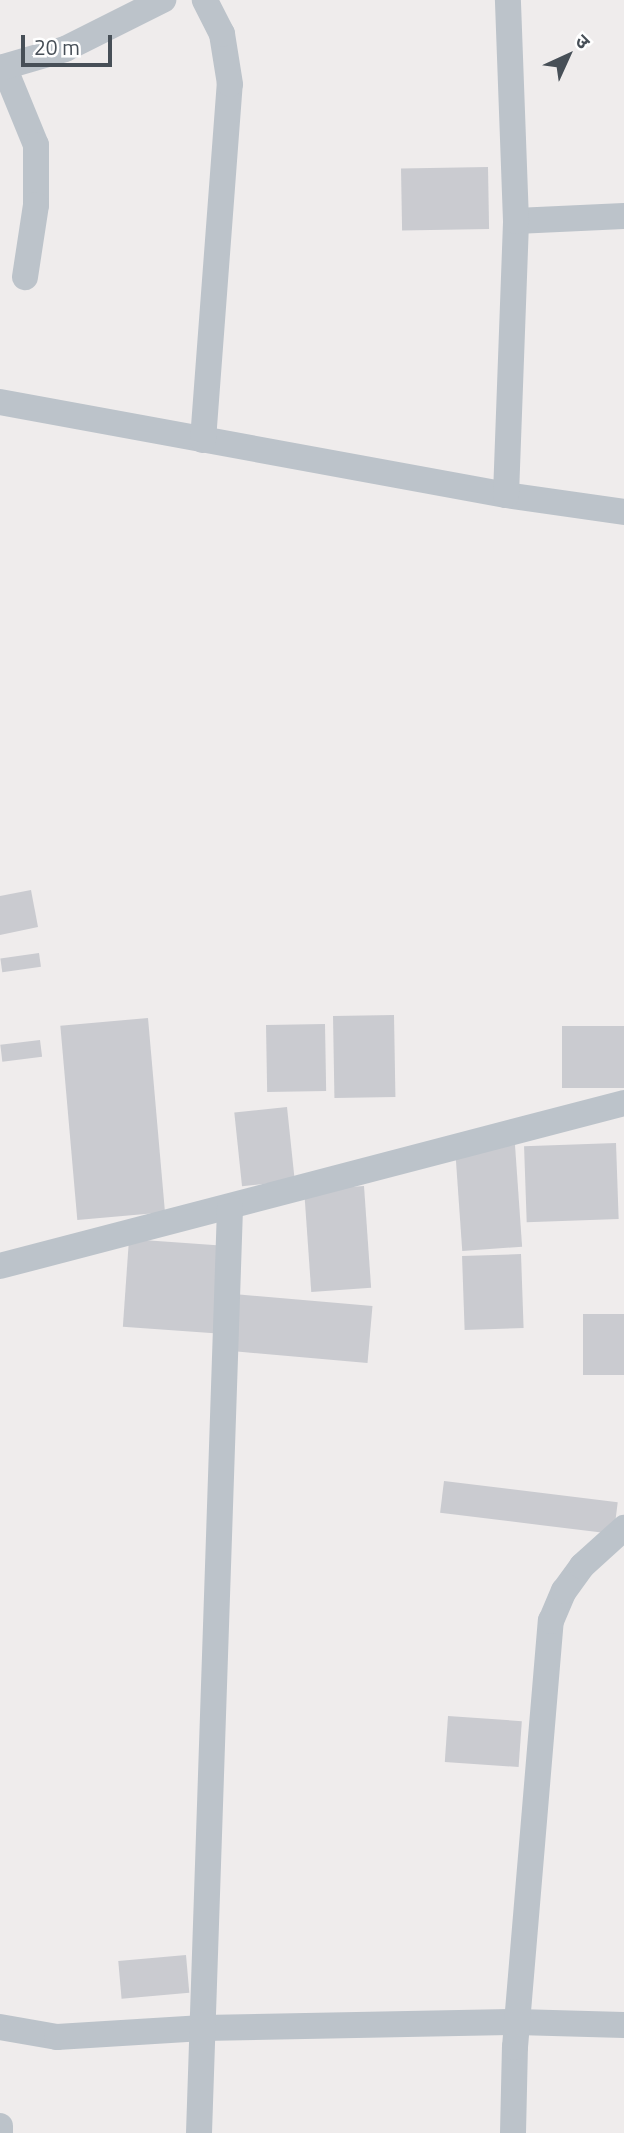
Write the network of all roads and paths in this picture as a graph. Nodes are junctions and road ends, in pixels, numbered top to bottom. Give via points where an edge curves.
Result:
1 (163, 0) edge
2 (205, 0) edge
3 (508, 0) edge
4 (2, 68) edge
5 (624, 216) edge
6 (516, 221) junction
7 (25, 277) dead end
8 (0, 402) edge
9 (203, 440) junction
10 (506, 495) junction
11 (624, 512) edge
12 (624, 1102) edge
13 (230, 1208) junction
14 (0, 1266) edge
15 (624, 1528) edge
16 (517, 2022) junction
17 (624, 2025) edge
18 (0, 2027) edge
19 (203, 2028) junction
20 (0, 2126) edge
21 (0, 2133) edge
22 (200, 2133) edge
23 (513, 2133) edge

1 - 4 street via 65,48
2 - 9 street via 222,34 230,84
3 - 6 street
4 - 7 street via 36,145 36,205
5 - 6 street
6 - 10 street
8 - 9 street
9 - 10 street
10 - 11 street
12 - 13 street
13 - 14 street
13 - 19 street
15 - 16 street via 582,1566 551,1621
16 - 17 street
16 - 19 street
16 - 23 street
18 - 19 street via 57,2037
19 - 22 street
20 - 21 street

